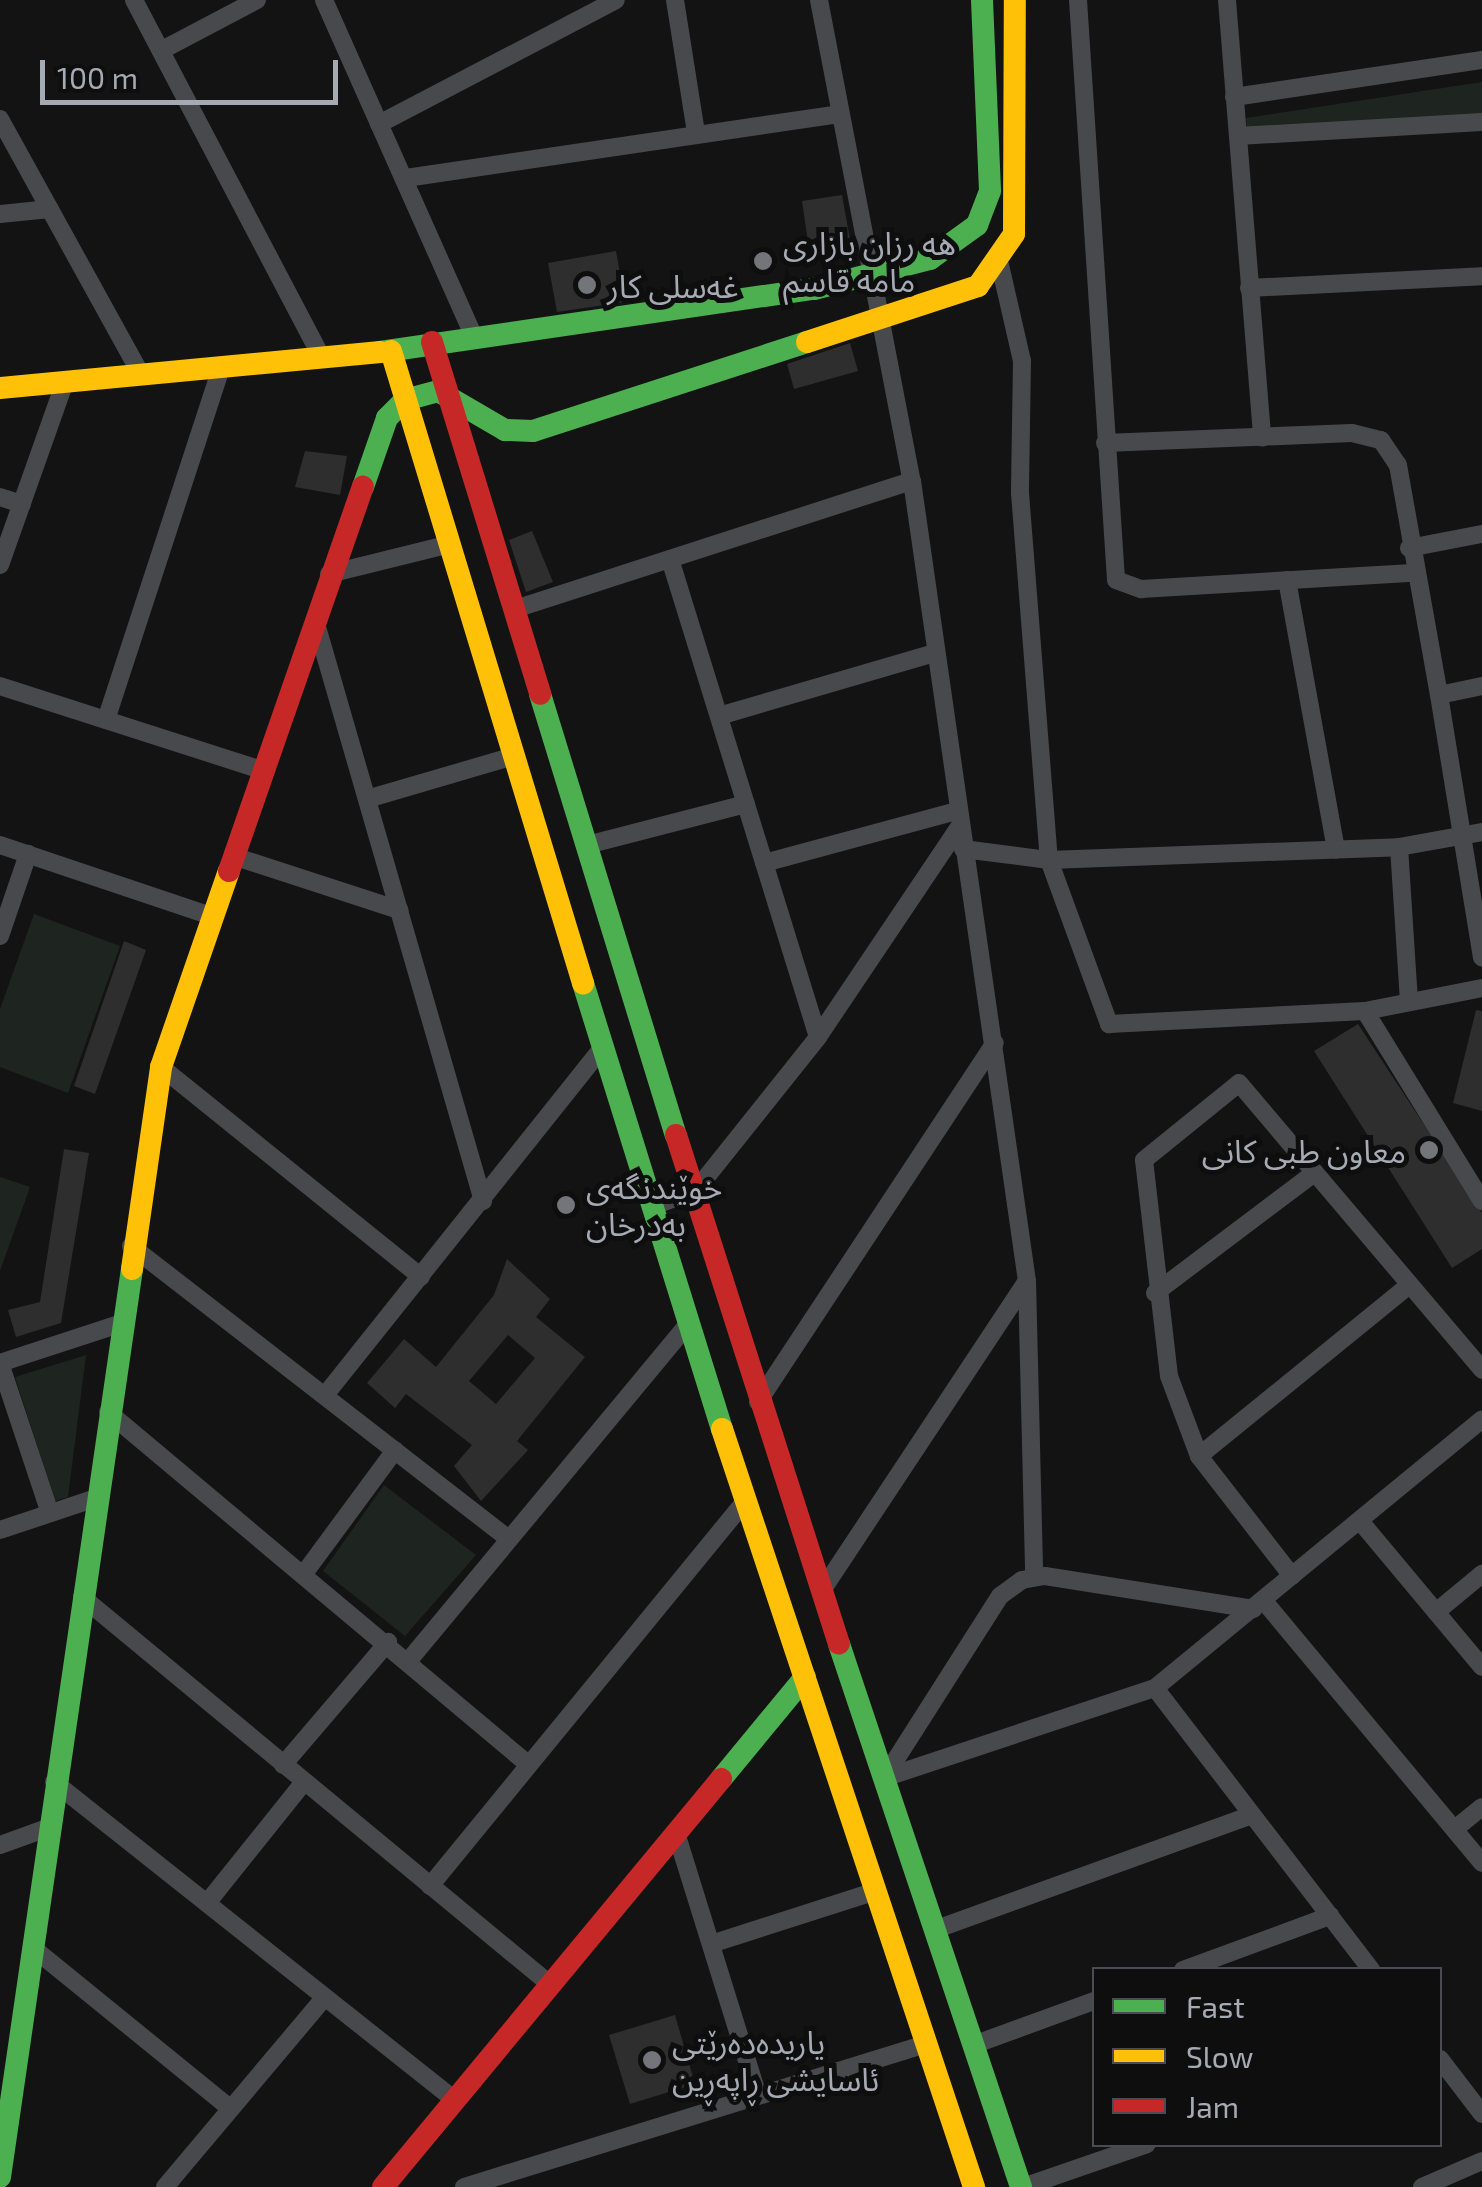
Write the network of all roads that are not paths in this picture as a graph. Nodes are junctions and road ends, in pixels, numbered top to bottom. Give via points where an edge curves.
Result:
1 (134, 0) edge
2 (257, 0) edge
3 (324, 0) edge
4 (616, 0) edge
5 (674, 0) edge
6 (820, 0) edge
7 (982, 0) edge
8 (1015, 0) edge
9 (1078, 0) edge
10 (1227, 0) edge
11 (164, 49) junction
12 (1482, 60) edge
13 (1234, 96) junction
14 (837, 114) junction
15 (0, 120) edge
16 (1482, 122) edge
17 (379, 124) junction
18 (696, 132) junction
19 (1238, 136) junction
20 (406, 178) junction
21 (50, 210) junction
22 (0, 214) edge
23 (1000, 266) junction
24 (1482, 276) edge
25 (868, 277) junction
26 (1250, 288) junction
27 (878, 318) junction
28 (474, 336) junction
29 (432, 342) junction
30 (392, 351) junction
31 (320, 355) junction
32 (222, 366) junction
33 (141, 374) junction
34 (66, 381) junction
35 (0, 388) edge
36 (448, 392) junction
37 (405, 400) junction
38 (1262, 438) junction
39 (1105, 443) junction
40 (912, 481) junction
41 (0, 497) edge
42 (22, 504) junction
43 (1482, 534) edge
44 (450, 544) junction
45 (1409, 548) junction
46 (670, 560) junction
47 (0, 565) edge
48 (1413, 573) junction
49 (329, 574) junction
50 (1287, 580) junction
51 (514, 609) junction
52 (314, 616) junction
53 (935, 653) junction
54 (0, 686) edge
55 (1482, 686) edge
56 (1439, 695) junction
57 (719, 716) junction
58 (106, 720) junction
59 (514, 756) junction
60 (261, 770) junction
61 (367, 800) junction
62 (746, 804) junction
63 (958, 819) junction
64 (1474, 833) edge
65 (0, 845) edge
66 (587, 846) junction
67 (1399, 847) junction
68 (962, 850) junction
69 (1336, 850) junction
70 (28, 854) junction
71 (233, 856) junction
72 (1049, 860) junction
73 (764, 863) junction
74 (399, 910) junction
75 (214, 917) junction
76 (0, 936) edge
77 (1482, 958) edge
78 (1482, 988) edge
79 (1409, 1002) junction
80 (1365, 1011) junction
81 (818, 1037) junction
82 (994, 1043) junction
83 (604, 1046) junction
84 (161, 1067) junction
85 (1314, 1172) junction
86 (696, 1190) junction
87 (483, 1201) junction
88 (1482, 1202) edge
89 (653, 1206) junction
90 (131, 1246) junction
91 (421, 1276) junction
92 (1027, 1281) junction
93 (1408, 1286) junction
94 (1154, 1293) junction
95 (119, 1324) junction
96 (686, 1324) junction
97 (0, 1363) edge
98 (1482, 1370) edge
99 (326, 1394) junction
100 (758, 1402) junction
101 (108, 1412) junction
102 (1482, 1419) edge
103 (395, 1450) junction
104 (1199, 1456) junction
105 (93, 1499) junction
106 (746, 1500) junction
107 (50, 1513) junction
108 (1360, 1521) junction
109 (0, 1530) edge
110 (510, 1539) junction
111 (1482, 1574) edge
112 (302, 1575) junction
113 (1034, 1576) junction
114 (1292, 1576) junction
115 (822, 1592) junction
116 (82, 1597) junction
117 (1258, 1604) junction
118 (1436, 1612) junction
119 (388, 1642) junction
120 (410, 1659) junction
121 (1482, 1666) edge
122 (805, 1677) junction
123 (1155, 1688) junction
124 (283, 1764) junction
125 (530, 1765) junction
126 (884, 1778) junction
127 (54, 1782) junction
128 (304, 1782) junction
129 (1482, 1807) edge
130 (1252, 1815) junction
131 (50, 1827) junction
132 (1456, 1828) junction
133 (677, 1836) junction
134 (0, 1845) edge
135 (1482, 1863) edge
136 (430, 1886) junction
137 (876, 1891) junction
138 (207, 1903) junction
139 (1330, 1916) junction
140 (934, 1930) junction
141 (710, 1944) junction
142 (33, 1948) junction
143 (946, 1966) junction
144 (1191, 1967) edge
145 (1369, 1967) edge
146 (906, 1980) junction
147 (552, 1986) junction
148 (325, 1996) junction
149 (1092, 2003) edge
150 (926, 2044) junction
151 (973, 2045) junction
152 (1442, 2062) edge
153 (758, 2096) junction
154 (456, 2101) junction
155 (230, 2108) junction
156 (1482, 2114) edge
157 (1137, 2147) edge
158 (1482, 2160) edge
159 (529, 2167) junction
160 (0, 2177) edge
161 (165, 2187) edge
162 (382, 2187) edge
163 (464, 2187) edge
164 (536, 2187) edge
165 (974, 2187) edge
166 (1022, 2187) edge
167 (1422, 2187) edge

1 - 11 street
2 - 11 street
3 - 17 street
4 - 17 street
5 - 18 street
6 - 14 street
7 - 25 street via 986,209 950,250
8 - 23 street via 1020,160 1014,234
9 - 39 street
10 - 13 street
11 - 31 street
12 - 13 street
13 - 19 street
14 - 18 street
14 - 25 street
15 - 21 street
16 - 19 street
17 - 20 street
18 - 20 street
19 - 26 street
20 - 28 street
21 - 22 street
21 - 33 street
23 - 27 street via 978,286
23 - 72 street via 1022,361 1021,511
24 - 26 street
25 - 27 street
25 - 28 street
26 - 38 street
27 - 36 street via 534,431 504,430
27 - 40 street
28 - 29 street
29 - 30 street
29 - 36 street
30 - 31 street
30 - 37 street
31 - 32 street
32 - 33 street
32 - 58 street
33 - 34 street
34 - 35 street
34 - 42 street
36 - 37 street
36 - 51 street
37 - 44 street
37 - 49 street via 381,433
38 - 39 street
38 - 45 street via 1382,440 1398,465
39 - 50 street via 1122,587
40 - 46 street
40 - 53 street
41 - 42 street
42 - 47 street
43 - 45 street
44 - 49 street
44 - 59 street
45 - 48 street
46 - 51 street
46 - 57 street
48 - 50 street
48 - 56 street
49 - 52 street
50 - 69 street
51 - 66 street
52 - 60 street
52 - 61 street
53 - 57 street
53 - 63 street
54 - 58 street
55 - 56 street
56 - 64 street
57 - 62 street
58 - 60 street
59 - 61 street
59 - 83 street
60 - 71 street
61 - 74 street
62 - 66 street
62 - 73 street
63 - 68 street
63 - 73 street
63 - 81 street
64 - 67 street
64 - 77 street
65 - 70 street
66 - 86 street
67 - 69 street
67 - 79 street
68 - 72 street
68 - 82 street
69 - 72 street
70 - 75 street
70 - 76 street
71 - 74 street
71 - 75 street
72 - 80 street via 1108,1024
73 - 81 street
74 - 87 street
75 - 84 street
78 - 79 street
79 - 80 street
80 - 88 street
81 - 86 street
82 - 92 street
82 - 100 street
83 - 87 street
83 - 89 street
84 - 90 street
84 - 91 street
85 - 93 street
85 - 94 street
85 - 94 street via 1239,1083 1144,1160
86 - 89 street
86 - 100 street
87 - 91 street
89 - 96 street
90 - 95 street
90 - 99 street
91 - 99 street
92 - 113 street
92 - 115 street
93 - 98 street
93 - 104 street
94 - 104 street via 1169,1376
95 - 97 street
95 - 101 street
96 - 106 street
96 - 110 street
97 - 107 street
99 - 103 street
100 - 115 street
101 - 105 street
101 - 112 street
102 - 108 street
103 - 110 street
103 - 112 street
104 - 114 street
105 - 107 street
105 - 116 street
106 - 122 street
106 - 125 street
107 - 109 street
108 - 114 street
108 - 118 street
110 - 120 street
111 - 118 street
112 - 119 street
113 - 117 street
113 - 126 street via 1000,1596
114 - 117 street
115 - 126 street
116 - 124 street
116 - 127 street
117 - 123 street
117 - 132 street
118 - 121 street
119 - 120 street
119 - 124 street
120 - 125 street
122 - 133 street
122 - 137 street
123 - 126 street
123 - 130 street
124 - 128 street
125 - 136 street
126 - 140 street
127 - 131 street
127 - 138 street
128 - 136 street
128 - 138 street
129 - 132 street
130 - 139 street
130 - 140 street
131 - 134 street
131 - 142 street
132 - 135 street
133 - 141 street
133 - 147 street
136 - 147 street
137 - 141 street
137 - 146 street
138 - 148 street
139 - 144 street
139 - 145 street
140 - 143 street
141 - 153 street
142 - 155 street
142 - 160 street
143 - 146 street
143 - 151 street
146 - 150 street
147 - 154 street
148 - 154 street
148 - 155 street
149 - 151 street
150 - 153 street
150 - 165 street
151 - 166 street
152 - 156 street
153 - 159 street
154 - 162 street
155 - 161 street
157 - 166 street
158 - 167 street
159 - 163 street
159 - 164 street

